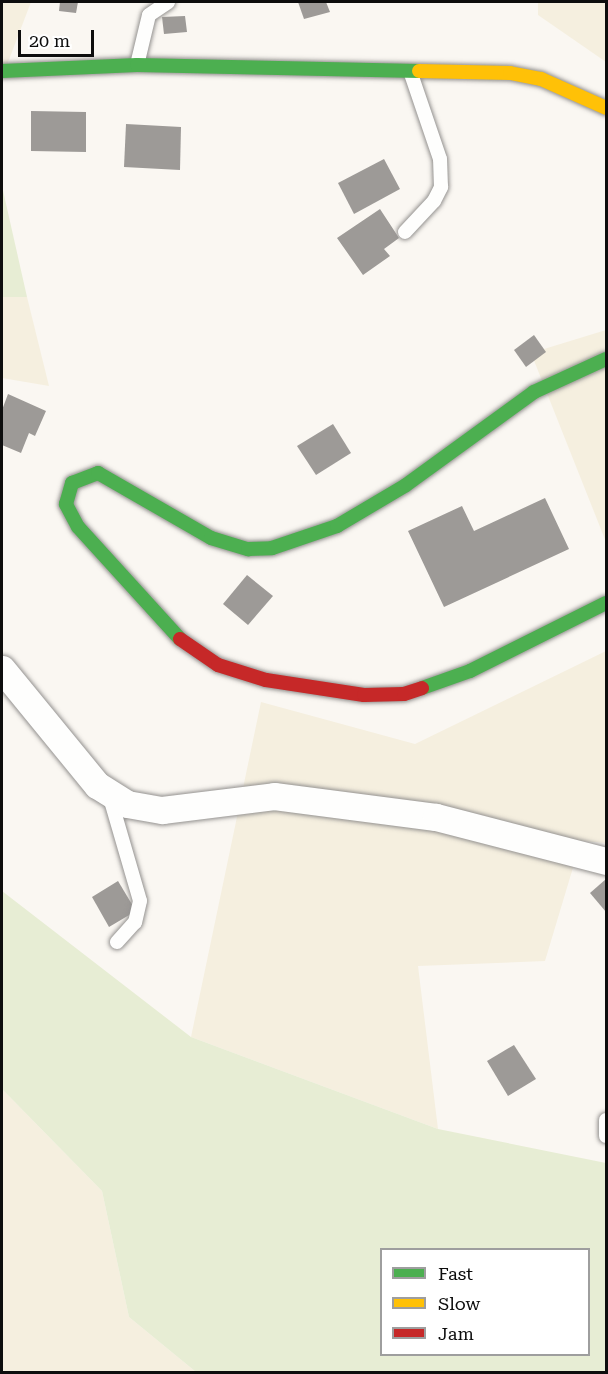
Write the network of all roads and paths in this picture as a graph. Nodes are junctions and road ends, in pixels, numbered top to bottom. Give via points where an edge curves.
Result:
1 (168, 2) edge
2 (137, 65) junction
3 (410, 69) junction
4 (2, 71) edge
5 (606, 108) edge
6 (405, 231) dead end
7 (606, 359) edge
8 (606, 603) edge
9 (5, 681) edge
10 (109, 794) junction
11 (606, 861) edge
12 (117, 942) dead end
13 (606, 1120) edge
14 (606, 1136) edge

1 - 2 lane via 149,15
2 - 3 main road
2 - 4 main road
3 - 5 main road via 530,76
3 - 6 lane via 440,159 441,187 434,201
7 - 8 main road via 534,392 406,485 337,526 272,548 248,549 212,538 98,473 72,483 66,504 78,527 183,642 218,664 266,680 364,695 404,694 470,671
9 - 10 street
10 - 11 street via 146,809 162,810 254,795 376,809 436,818
10 - 12 lane via 140,901 135,922
13 - 14 lane

